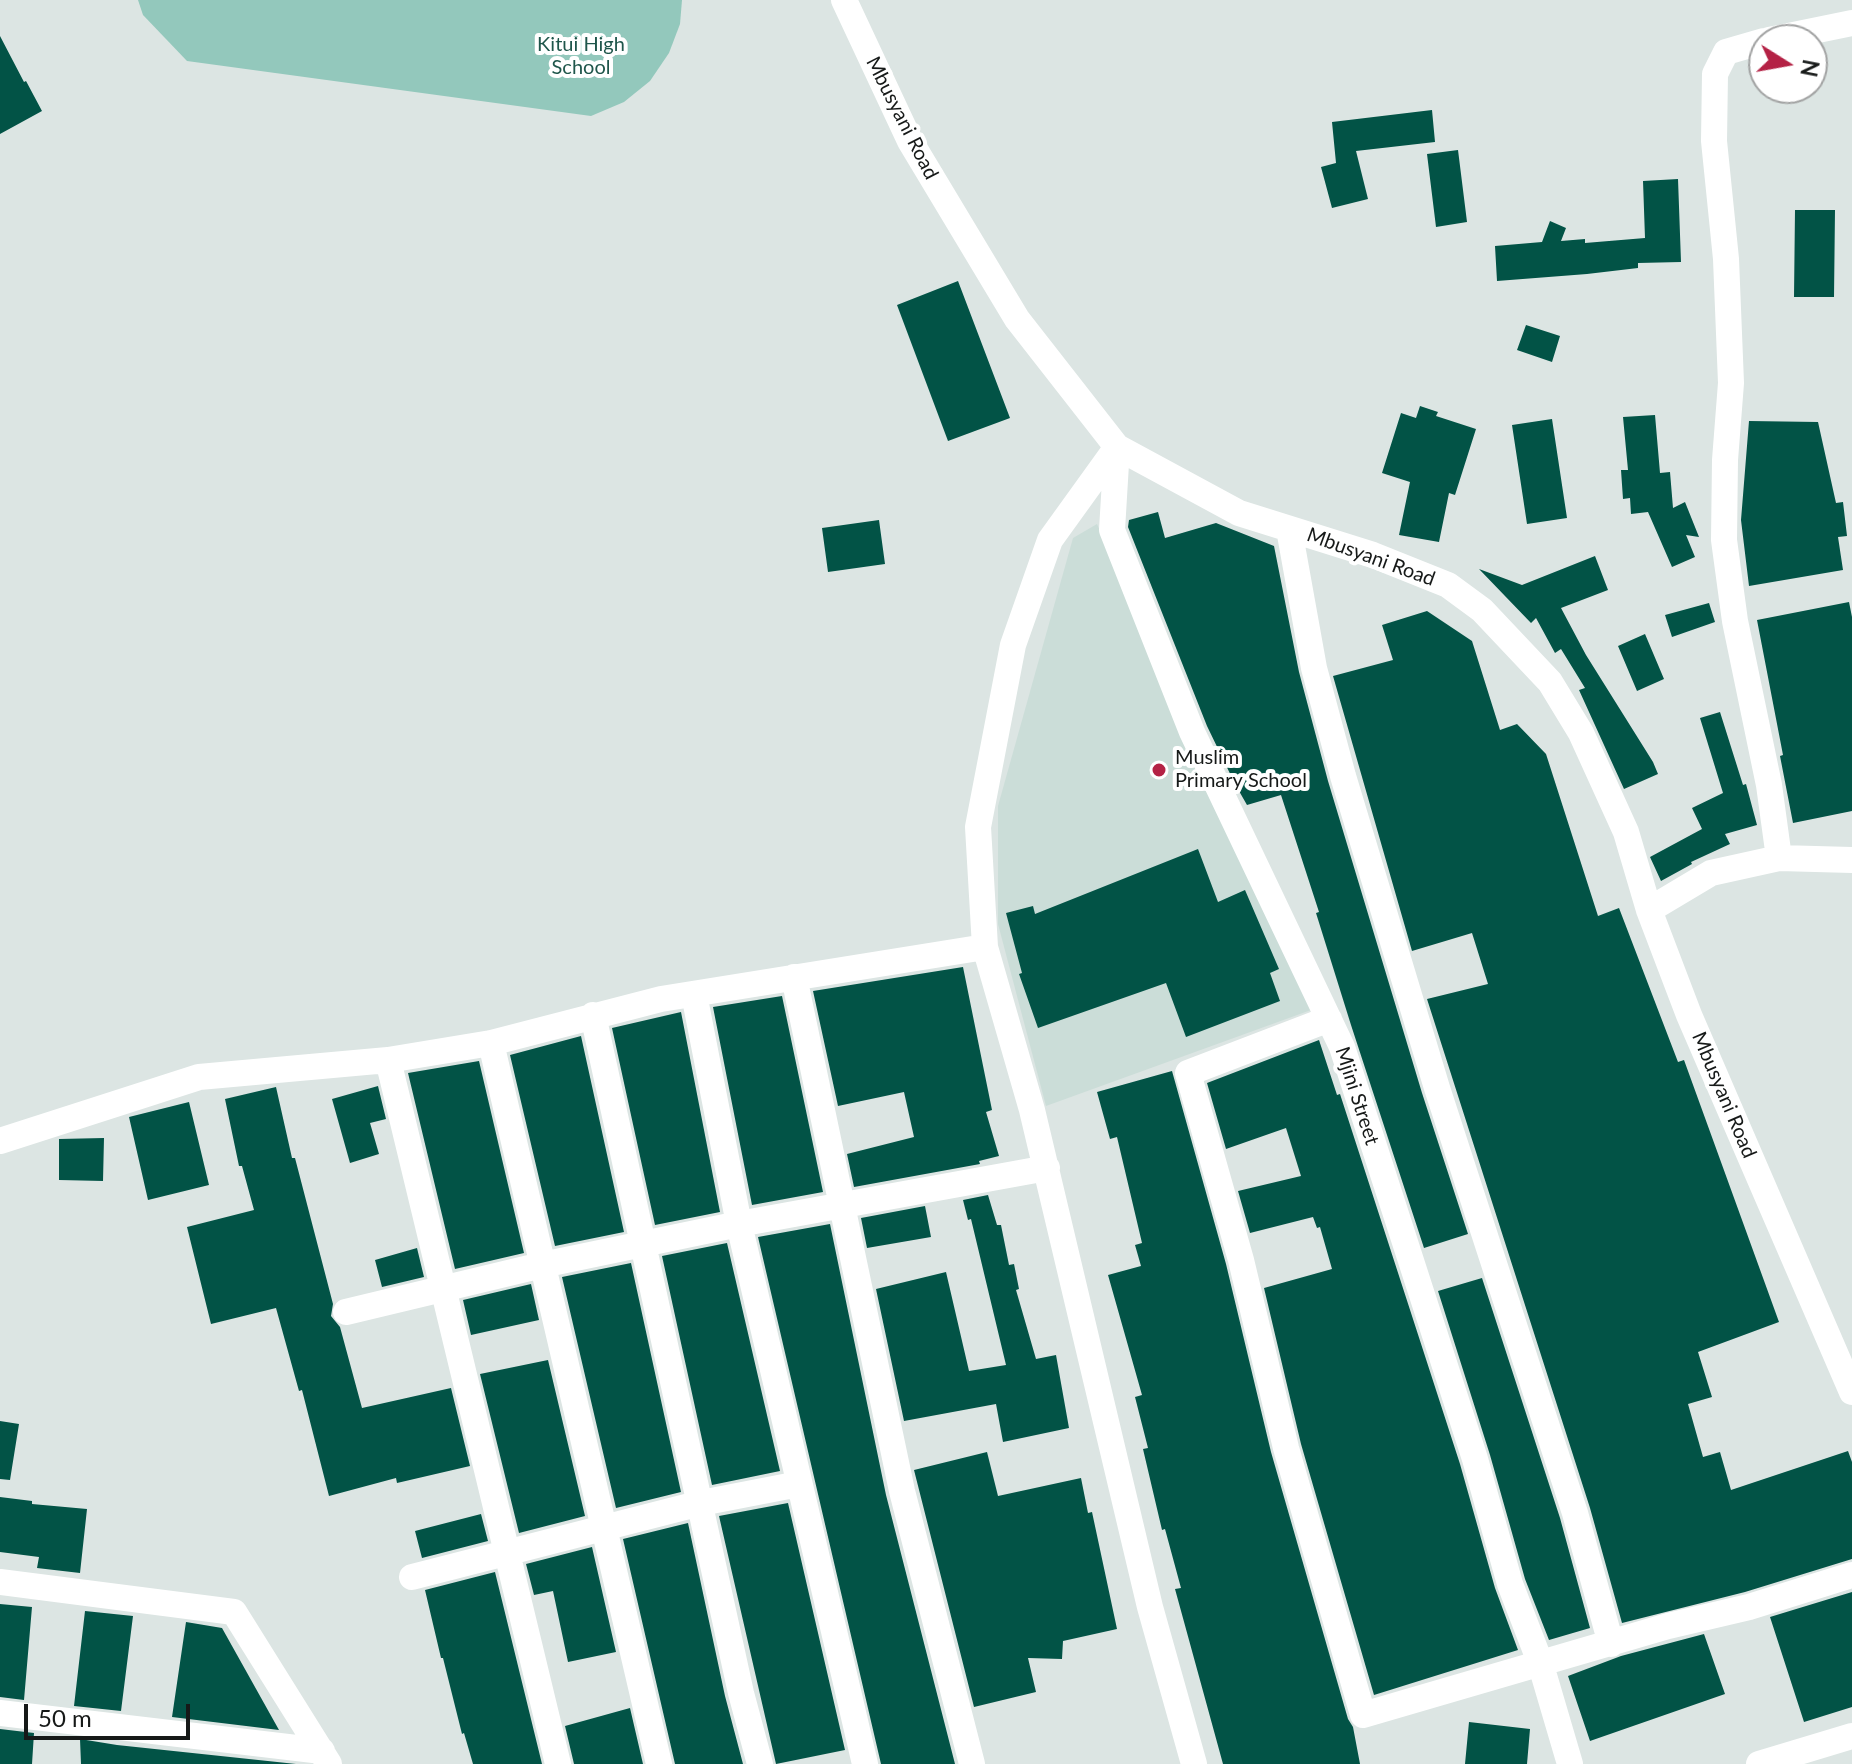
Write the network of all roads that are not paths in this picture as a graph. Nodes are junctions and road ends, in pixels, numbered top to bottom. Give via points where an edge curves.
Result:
1 (844, 0) edge
2 (1852, 23) edge
3 (1828, 28) edge
4 (1748, 45) edge
5 (1117, 447) junction
6 (1289, 529) junction
7 (1779, 858) junction
8 (1852, 860) edge
9 (1649, 910) junction
10 (985, 947) junction
11 (794, 977) junction
12 (694, 994) junction
13 (593, 1015) junction
14 (1329, 1019) junction
15 (491, 1043) junction
16 (388, 1060) junction
17 (0, 1141) edge
18 (1047, 1168) junction
19 (842, 1203) junction
20 (739, 1224) junction
21 (645, 1245) junction
22 (542, 1265) junction
23 (442, 1288) junction
24 (346, 1312) dead end
25 (1852, 1392) edge
26 (799, 1484) junction
27 (701, 1503) junction
28 (604, 1528) junction
29 (508, 1551) junction
30 (1852, 1575) edge
31 (412, 1577) dead end
32 (0, 1582) edge
33 (1611, 1644) junction
34 (1540, 1662) junction
35 (0, 1713) edge
36 (1852, 1736) edge
37 (325, 1758) edge
38 (558, 1764) edge
39 (659, 1764) edge
40 (760, 1764) edge
41 (865, 1764) edge
42 (972, 1764) edge
43 (1194, 1764) edge
44 (1570, 1764) edge
45 (1759, 1764) edge

1 - 5 street, Mbusyani Road via 910,141 1017,319
2 - 3 street
4 - 7 street via 1726,52 1715,74 1714,141 1731,383 1724,540
5 - 6 street, Mbusyani Road via 1239,513
5 - 10 street via 1050,540 1013,645 978,827
5 - 14 street, Mjini Street via 1112,530 1192,732
6 - 9 street, Mbusyani Road via 1448,585 1504,632 1550,682 1581,733 1626,832
6 - 33 street via 1314,668 1343,776 1437,1088 1575,1513
7 - 8 street
7 - 9 street via 1711,873
9 - 25 street, Mbusyani Road
10 - 11 street
10 - 18 street
11 - 12 street
11 - 19 street
12 - 13 street
12 - 20 street
13 - 15 street
13 - 21 street
14 - 34 street, Mjini Street via 1475,1459 1510,1584
14 - 34 street via 1188,1073 1286,1448 1363,1715
15 - 16 street
15 - 22 street
16 - 17 street via 199,1077
16 - 23 street
18 - 19 street
18 - 43 street via 1139,1564
19 - 20 street
19 - 42 street via 902,1491
20 - 21 street
20 - 26 street
21 - 22 street
21 - 27 street
22 - 23 street
22 - 28 street
23 - 24 street
23 - 29 street
26 - 27 street
26 - 41 street
27 - 28 street
27 - 40 street
28 - 29 street
28 - 39 street
29 - 31 street
29 - 38 street
30 - 33 street
32 - 37 street via 234,1612
33 - 34 street
34 - 44 street, Mjini Street
35 - 37 street
36 - 45 street

